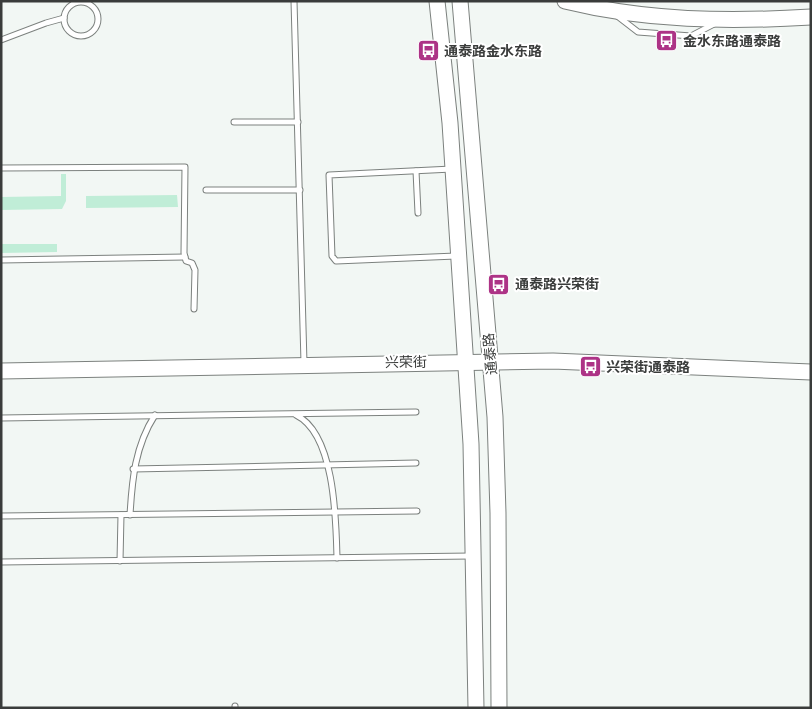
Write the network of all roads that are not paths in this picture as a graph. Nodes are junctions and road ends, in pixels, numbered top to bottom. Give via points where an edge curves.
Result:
1 (294, 1) edge
2 (437, 1) edge
3 (460, 1) edge
4 (565, 1) edge
5 (81, 2) edge
6 (811, 17) edge
7 (64, 18) junction
8 (1, 40) edge
9 (234, 122) dead end
10 (298, 122) junction
11 (1, 168) edge
12 (453, 169) junction
13 (416, 171) junction
14 (206, 190) dead end
15 (300, 190) junction
16 (418, 213) dead end
17 (459, 256) junction
18 (185, 257) junction
19 (1, 260) edge
20 (194, 309) dead end
21 (466, 362) junction
22 (490, 362) junction
23 (304, 364) junction
24 (1, 371) edge
25 (811, 372) edge
26 (416, 412) dead end
27 (294, 414) junction
28 (155, 416) junction
29 (1, 418) edge
30 (416, 463) dead end
31 (326, 465) junction
32 (133, 470) junction
33 (417, 511) dead end
34 (336, 512) junction
35 (121, 515) junction
36 (130, 515) junction
37 (1, 516) edge
38 (474, 556) junction
39 (337, 558) junction
40 (120, 561) junction
41 (1, 562) edge
42 (476, 708) edge
43 (499, 708) edge

1 - 10 lane
2 - 12 street, 通泰路
3 - 22 street, 通泰路
4 - 6 street via 660,17 723,20
5 - 7 lane via 70,6
5 - 7 lane via 92,6 97,14 98,23 92,32 83,36 74,34 66,28
7 - 8 lane
9 - 10 lane
10 - 15 lane
11 - 18 lane via 185,167
12 - 13 lane
12 - 17 street, 通泰路
13 - 16 lane
13 - 17 lane via 329,175 332,256 336,261
14 - 15 lane
15 - 23 lane
17 - 21 street, 通泰路
18 - 19 lane
18 - 20 lane via 195,270
21 - 22 street, 兴荣街
21 - 23 street, 兴荣街
21 - 38 street, 通泰路
22 - 25 street, 兴荣街 via 553,361
22 - 43 street, 通泰路 via 498,513
23 - 24 street, 兴荣街
26 - 27 lane
27 - 28 lane
27 - 31 lane via 311,428
28 - 29 lane
28 - 32 lane via 144,435
30 - 31 lane
31 - 32 lane
31 - 34 lane
32 - 36 lane
33 - 34 lane
34 - 36 lane
34 - 39 lane
35 - 36 lane
35 - 37 lane
35 - 40 lane
38 - 39 lane
38 - 42 street, 通泰路
39 - 40 lane
40 - 41 lane

